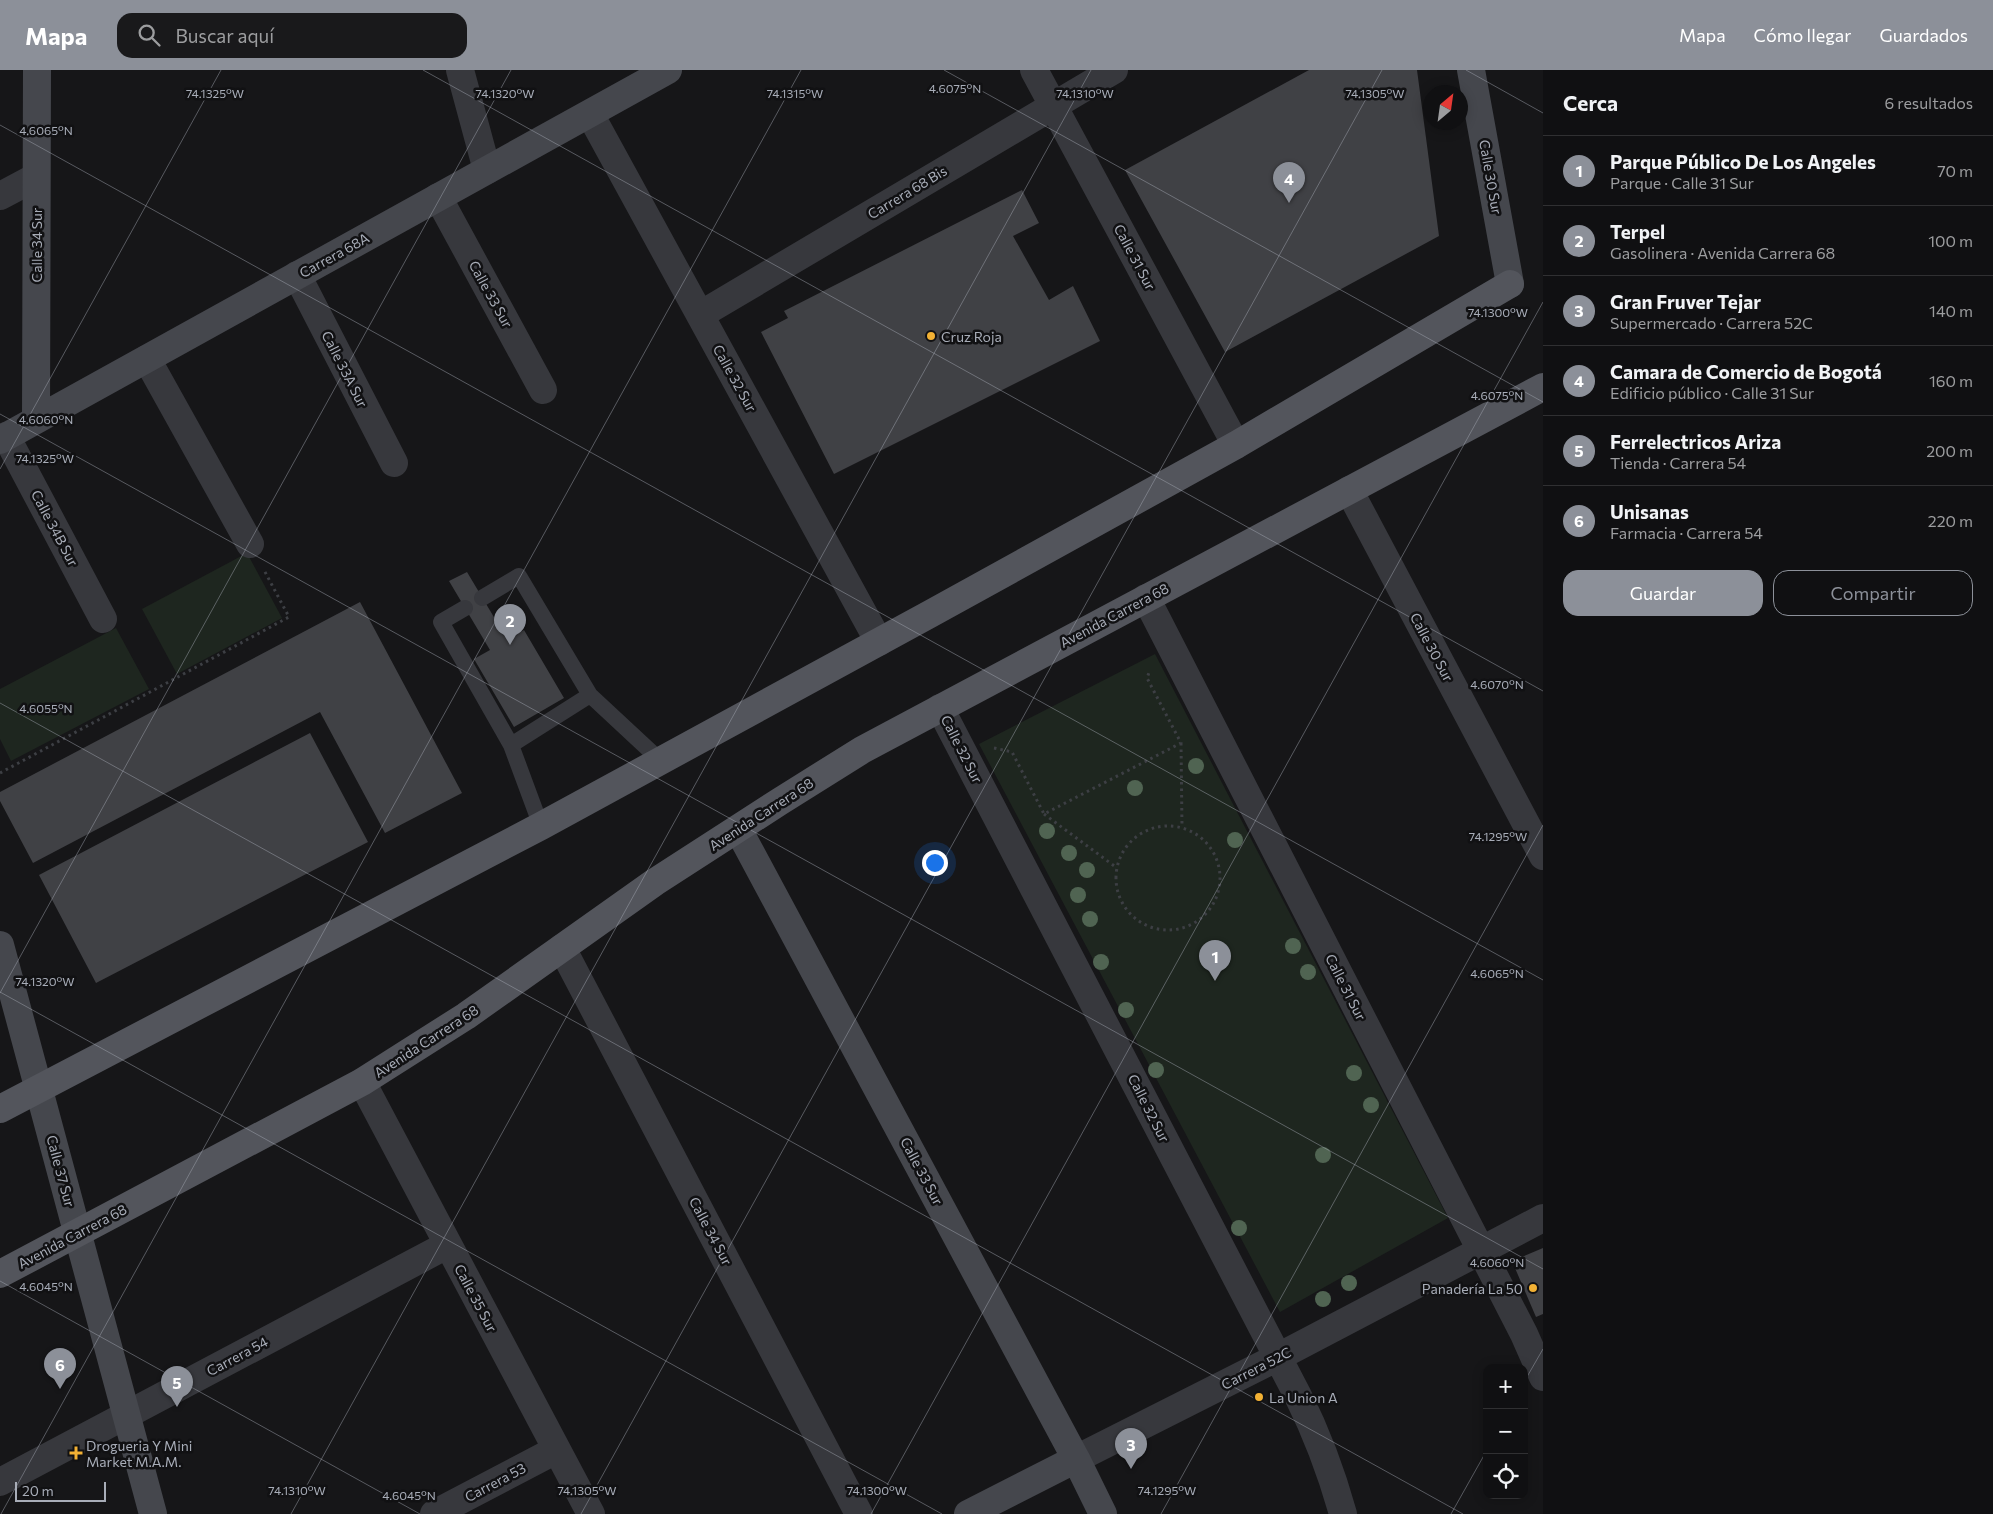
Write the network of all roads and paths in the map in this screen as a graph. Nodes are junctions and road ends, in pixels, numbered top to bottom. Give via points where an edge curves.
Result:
1 (37, 70) edge
2 (460, 70) edge
3 (668, 70) edge
4 (1034, 70) edge
5 (1114, 70) edge
6 (1471, 70) edge
7 (1054, 105) junction
8 (590, 114) junction
9 (487, 170) junction
10 (36, 177) junction
11 (0, 196) edge
12 (438, 198) junction
13 (297, 275) junction
14 (1510, 284) joint
15 (700, 315) junction
16 (147, 359) junction
17 (1543, 387) edge
18 (543, 390) dead end
19 (36, 420) junction
20 (3, 438) edge
21 (1236, 445) junction
22 (394, 463) dead end
23 (1349, 490) junction
24 (250, 544) joint
25 (482, 598) dead end
26 (1146, 598) junction
27 (465, 608) dead end
28 (103, 619) dead end
29 (1163, 629) junction
30 (879, 642) junction
31 (590, 695) junction
32 (940, 708) junction
33 (956, 739) junction
34 (1181, 743) junction
35 (511, 744) junction
36 (661, 761) junction
37 (0, 773) edge
38 (1044, 814) junction
39 (541, 826) junction
40 (1182, 827) junction
41 (738, 828) junction
42 (1543, 856) edge
43 (1117, 868) junction
44 (0, 945) edge
45 (562, 948) junction
46 (362, 1082) junction
47 (39, 1089) junction
48 (0, 1109) edge
49 (1543, 1218) edge
50 (77, 1233) junction
51 (447, 1244) junction
52 (1481, 1250) junction
53 (0, 1274) edge
54 (1278, 1357) junction
55 (1543, 1377) edge
56 (126, 1415) junction
57 (556, 1450) junction
58 (1076, 1459) junction
59 (0, 1482) edge
60 (153, 1514) edge
61 (434, 1514) edge
62 (591, 1514) edge
63 (859, 1514) edge
64 (968, 1514) edge
65 (1103, 1514) edge
66 (1343, 1514) edge

1 - 10 street, Calle 34 Sur
2 - 9 street
3 - 8 street, Carrera 68A
4 - 7 street, Calle 31 Sur
5 - 7 street, Carrera 68 Bis
6 - 14 street, Calle 30 Sur
7 - 15 street, Carrera 68 Bis
7 - 21 street, Calle 31 Sur
8 - 9 street, Carrera 68A
8 - 15 street, Calle 32 Sur
9 - 12 street, Carrera 68A
10 - 11 street
10 - 19 street, Calle 34 Sur
12 - 13 street, Carrera 68A
12 - 18 street, Calle 33 Sur
13 - 16 street, Carrera 68A
13 - 22 street, Calle 33A Sur
14 - 21 main road
15 - 30 street, Calle 32 Sur
16 - 19 street, Carrera 68A
16 - 24 street
17 - 23 main road, Avenida Carrera 68
19 - 20 street, Carrera 68A
20 - 28 street, Calle 34B Sur
21 - 30 main road
23 - 26 main road, Avenida Carrera 68
23 - 42 street, Calle 30 Sur
24 - 37 path via 289,618
25 - 31 lane via 519,576
26 - 29 street, Calle 31 Sur
26 - 32 main road, Avenida Carrera 68
27 - 35 lane via 441,622
29 - 34 path via 1147,678
29 - 52 street, Calle 31 Sur
30 - 36 main road
31 - 35 lane
31 - 36 lane
32 - 33 street, Calle 32 Sur
32 - 41 main road, Avenida Carrera 68 via 862,750
33 - 38 path via 1012,752
33 - 54 street, Calle 32 Sur
34 - 38 path
34 - 40 path
35 - 39 lane
36 - 39 main road
38 - 43 path
39 - 47 main road
40 - 43 path via 1148,829 1122,852
40 - 43 path via 1198,835 1210,847 1218,862 1221,879 1218,896 1209,911 1196,922 1180,929 1163,930 1132,916 1121,902 1116,885
41 - 45 main road, Avenida Carrera 68
41 - 58 street, Calle 33 Sur
44 - 47 street, Calle 37 Sur
45 - 46 main road, Avenida Carrera 68 via 466,1016
45 - 63 street, Calle 34 Sur
46 - 50 main road, Avenida Carrera 68
46 - 51 street, Calle 35 Sur
47 - 48 main road
47 - 50 street, Calle 37 Sur
49 - 52 street, Carrera 52C
50 - 53 main road, Avenida Carrera 68
50 - 56 street, Calle 37 Sur
51 - 56 street, Carrera 54
51 - 57 street, Calle 35 Sur
52 - 54 street, Carrera 52C
52 - 55 street, Calle 31 Sur
54 - 58 street, Carrera 52C
54 - 66 street, Calle 32 Sur via 1318,1437
56 - 59 street, Carrera 54
56 - 60 street, Calle 37 Sur
57 - 61 street, Carrera 53
57 - 62 street, Calle 35 Sur
58 - 64 street, Carrera 52C
58 - 65 street, Calle 33 Sur

